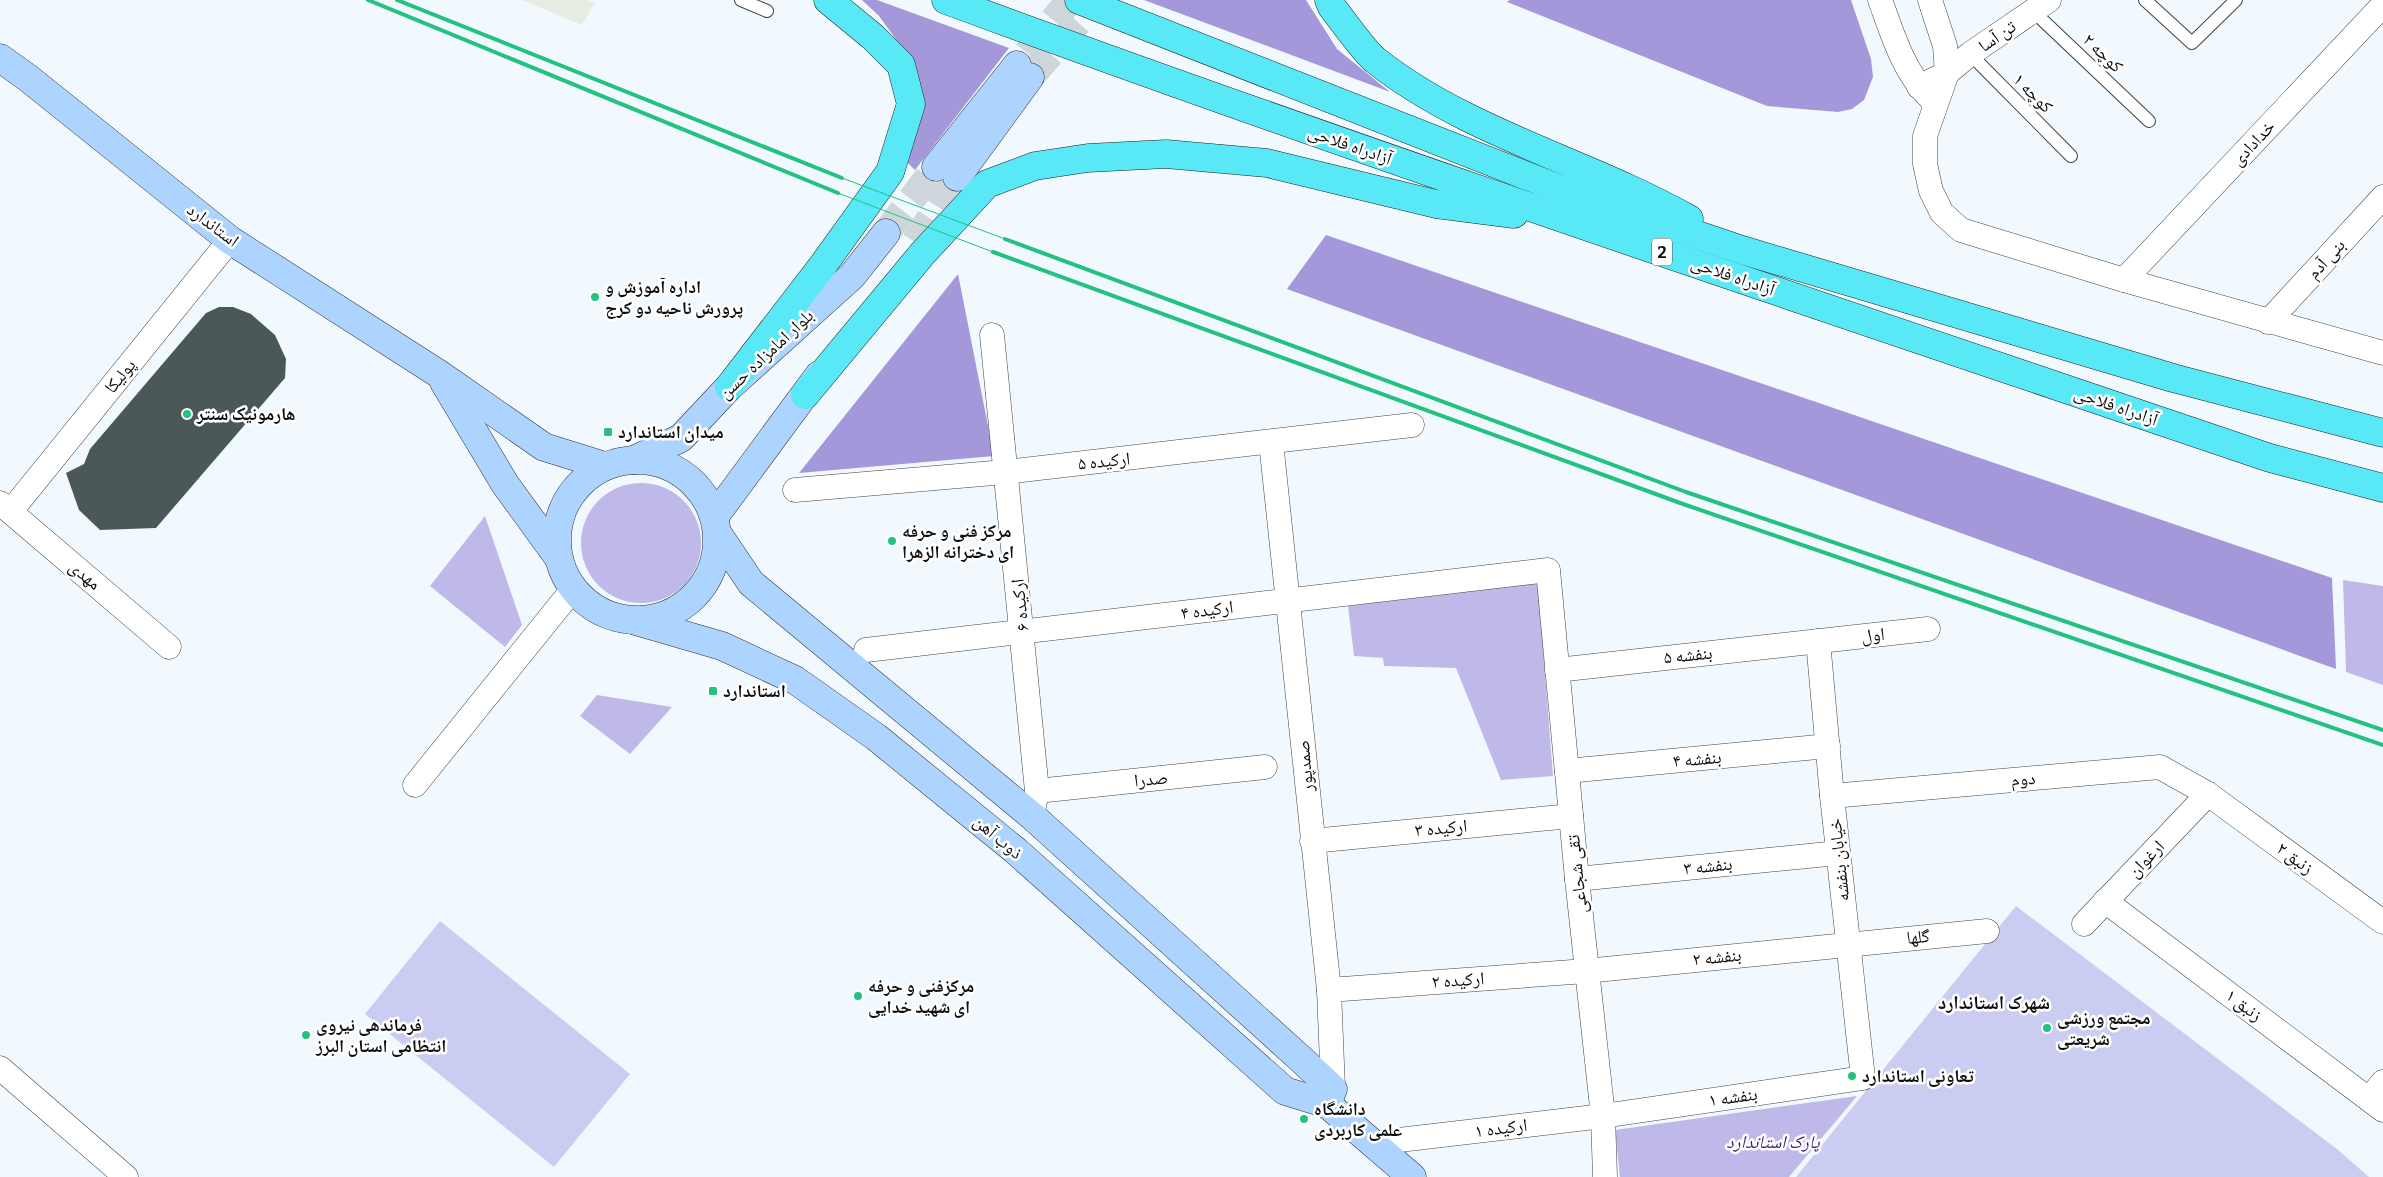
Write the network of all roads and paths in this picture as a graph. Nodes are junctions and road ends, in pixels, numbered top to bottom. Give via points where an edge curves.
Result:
1 (741, 0) edge
2 (828, 0) edge
3 (946, 0) edge
4 (1079, 0) edge
5 (1329, 0) edge
6 (1880, 0) edge
7 (1930, 0) edge
8 (2145, 0) edge
9 (2236, 0) edge
10 (2383, 5) edge
11 (2041, 6) edge
12 (767, 11) dead end
13 (1970, 54) junction
14 (0, 58) edge
15 (1025, 70) tunnel mouth
16 (1947, 73) junction
17 (1918, 87) junction
18 (1936, 105) junction
19 (2149, 121) dead end
20 (2071, 156) dead end
21 (947, 172) tunnel mouth
22 (2383, 197) edge
23 (1569, 220) junction
24 (886, 233) tunnel mouth
25 (230, 240) junction
26 (915, 242) tunnel mouth
27 (1742, 250) junction
28 (2124, 280) junction
29 (2268, 322) junction
30 (992, 335) dead end
31 (2383, 353) edge
32 (439, 374) junction
33 (729, 387) junction
34 (805, 395) junction
35 (1412, 425) dead end
36 (2383, 433) edge
37 (1272, 442) junction
38 (634, 460) junction
39 (605, 466) junction
40 (1005, 472) junction
41 (2383, 488) edge
42 (795, 490) dead end
43 (5, 507) edge
44 (716, 525) junction
45 (558, 558) junction
46 (1548, 570) joint
47 (573, 588) junction
48 (1289, 600) junction
49 (636, 621) junction
50 (1928, 629) dead end
51 (1022, 632) junction
52 (1818, 641) junction
53 (169, 647) dead end
54 (866, 650) dead end
55 (1557, 670) junction
56 (1828, 746) junction
57 (1265, 767) dead end
58 (1567, 771) junction
59 (415, 785) dead end
60 (2208, 794) junction
61 (1832, 796) junction
62 (1034, 803) junction
63 (1571, 816) junction
64 (1312, 841) junction
65 (1016, 851) junction
66 (1838, 853) junction
67 (1577, 879) junction
68 (2105, 901) junction
69 (2383, 922) edge
70 (2084, 924) dead end
71 (1987, 931) dead end
72 (1848, 943) junction
73 (1586, 971) junction
74 (1329, 990) junction
75 (0, 1068) edge
76 (1863, 1078) joint
77 (1330, 1097) junction
78 (2378, 1097) edge
79 (1603, 1116) junction
80 (1399, 1140) dead end
81 (126, 1177) edge
82 (1412, 1177) edge
83 (1605, 1177) edge

1 - 12 lane
2 - 33 highway via 901,65 911,104 890,172
3 - 23 highway, آزادراه فلاحی / 2 via 1201,94
4 - 27 highway, آزادراه فلاحی / 2 via 1555,187
5 - 27 highway via 1374,59 1430,97 1517,140 1652,198
6 - 17 street via 1902,60
7 - 16 street via 1945,46
8 - 9 lane via 2192,43
10 - 28 street, خدادادی
11 - 13 street, تن آسا
11 - 19 lane, کوچه ۲
13 - 16 street, تن آسا
13 - 20 lane, کوچه ۱
14 - 25 main road, استاندارد
15 - 21 main road
16 - 17 street, تن آسا
16 - 18 street
17 - 18 street
18 - 28 street via 1925,136 1925,164 1931,191 1942,213 1961,230
22 - 29 street, بنی آدم
23 - 34 highway via 1436,204 1267,163 1166,154 1088,158 1035,166 987,184 924,253
23 - 41 highway, آزادراه فلاحی / 2 via 2270,458
24 - 33 main road, بلوار امامزاده حسن via 852,276
25 - 32 main road, استاندارد
25 - 43 street, پولیکا
26 - 34 main road
27 - 36 highway, آزادراه فلاحی / 2 via 2173,378
28 - 29 street
29 - 31 street
30 - 40 street, ارکیده ۶
32 - 39 main road, استاندارد via 544,448
32 - 45 main road, استاندارد via 505,484
33 - 38 main road, بلوار امامزاده حسن via 681,438
34 - 44 main road
35 - 37 street, ارکیده ۵
37 - 40 street, ارکیده ۵
37 - 48 street, صمدپور
38 - 39 main road
38 - 44 main road via 660,463 684,474 703,493
39 - 45 main road via 582,481 565,504 557,530
40 - 42 street, ارکیده ۵
40 - 51 street, ارکیده ۶
43 - 53 street, مهدی
44 - 49 main road via 716,560 705,585 686,604 662,617
44 - 62 main road, ذوب آهن via 751,583
45 - 47 main road
46 - 48 street, ارکیده ۴
46 - 55 street, تقی شجاعی
47 - 49 main road via 586,603 609,616
47 - 59 street
48 - 51 street, ارکیده ۴
48 - 64 street, صمدپور
49 - 65 main road, ذوب آهن via 722,646 795,680 876,737
50 - 52 street, اول
51 - 54 street, ارکیده ۴
51 - 62 street, ارکیده ۶
52 - 55 street, بنفشه ۵
52 - 56 street, خیابان بنفشه
55 - 58 street, تقی شجاعی
56 - 58 street, بنفشه ۴
56 - 61 street, خیابان بنفشه
57 - 62 street, صدرا
58 - 63 street, تقی شجاعی
60 - 61 street, دوم via 2160,768
60 - 68 street, ارغوان
60 - 69 street, زنبق ۲
61 - 66 street, خیابان بنفشه
62 - 65 main road
62 - 77 main road, ذوب آهن
63 - 64 street, ارکیده ۳
63 - 67 street, تقی شجاعی
64 - 74 street, صمدپور
65 - 77 main road, ذوب آهن via 1285,1091
66 - 67 street, بنفشه ۳
66 - 72 street, خیابان بنفشه
67 - 73 street, تقی شجاعی
68 - 70 street, ارغوان
68 - 78 street, زنبق ۱
71 - 72 street, گلها
72 - 73 street, بنفشه ۲
72 - 76 street, خیابان بنفشه
73 - 74 street, ارکیده ۲
73 - 79 street, تقی شجاعی
74 - 77 street, صمدپور
75 - 81 street
76 - 79 street, بنفشه ۱
77 - 82 main road, ذوب آهن
79 - 80 street, ارکیده ۱
79 - 83 street, تقی شجاعی

